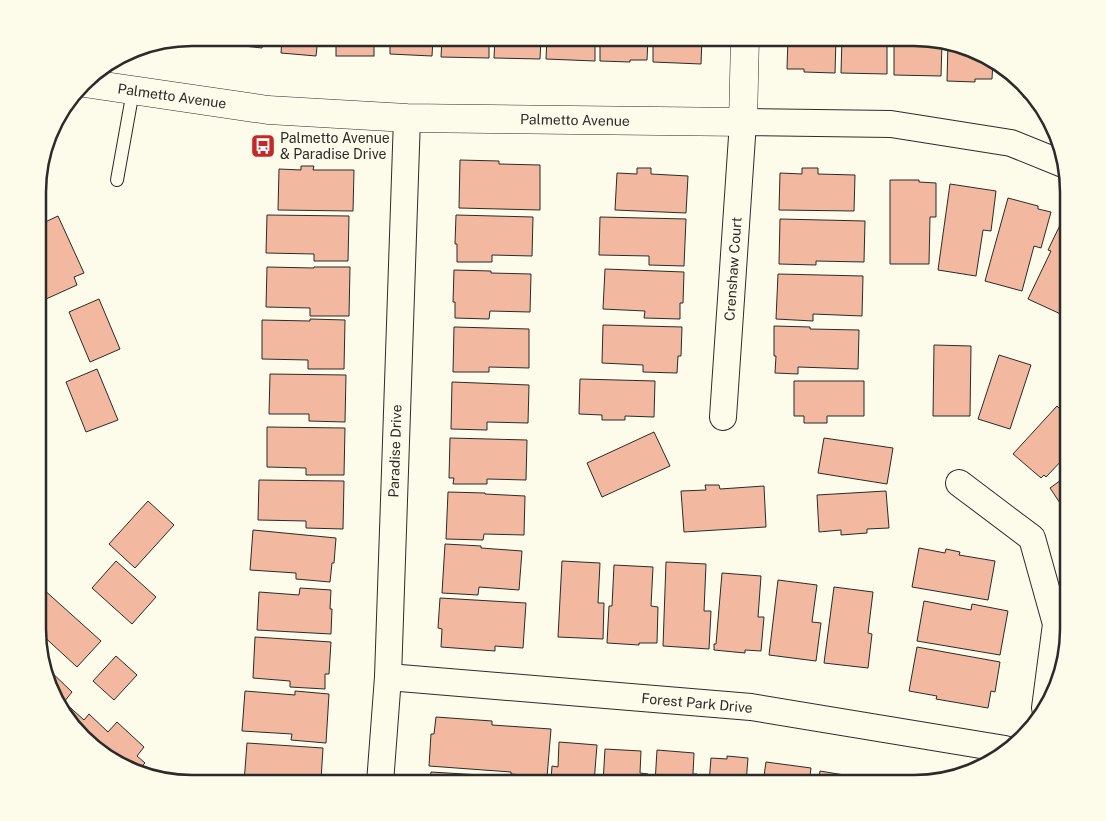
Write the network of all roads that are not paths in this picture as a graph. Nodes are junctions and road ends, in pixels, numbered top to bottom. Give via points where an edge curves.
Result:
1 (745, 47) edge
2 (93, 85) edge
3 (133, 91) junction
4 (407, 118) junction
5 (743, 122) junction
6 (1057, 161) edge
7 (117, 180) dead end
8 (723, 417) dead end
9 (959, 483) dead end
10 (388, 677) junction
11 (1048, 687) edge
12 (998, 748) edge
13 (381, 774) edge

1 - 5 street
2 - 3 street, Palmetto Avenue
3 - 4 street, Palmetto Avenue via 268,110
3 - 7 lane
4 - 5 street, Palmetto Avenue
4 - 10 street, Paradise Drive
5 - 6 street, Palmetto Avenue via 891,124 1012,143
5 - 8 street, Crenshaw Court
9 - 11 street via 1032,538 1056,624
10 - 12 street, Forest Park Drive via 751,707
10 - 13 street, Paradise Drive

